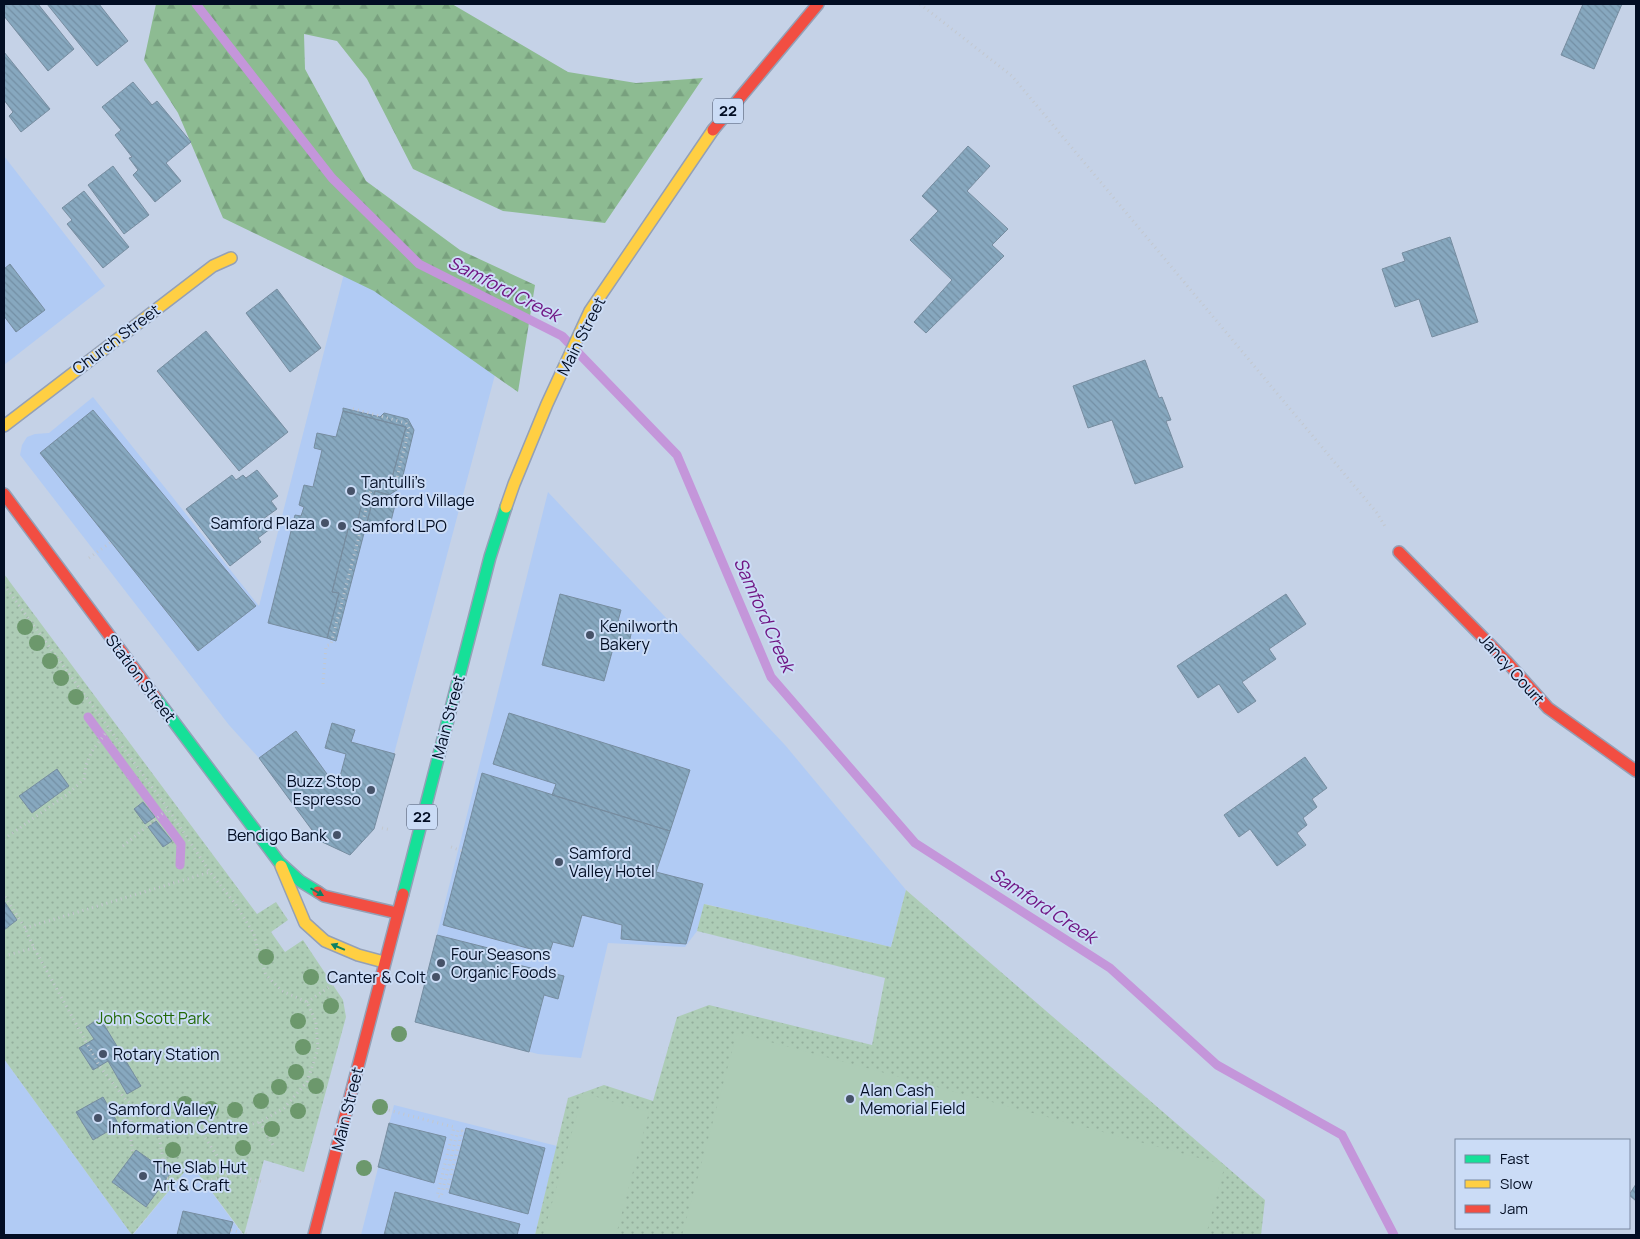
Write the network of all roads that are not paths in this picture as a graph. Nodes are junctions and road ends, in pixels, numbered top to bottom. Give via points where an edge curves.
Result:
1 (818, 4) edge
2 (232, 258) dead end
3 (4, 426) edge
4 (4, 494) edge
5 (1399, 552) road end
6 (1636, 772) edge
7 (279, 862) junction
8 (397, 912) junction
9 (384, 962) junction
10 (314, 1235) edge

1 - 8 street, Main Street / 22 via 719,121 590,311 514,484 490,557
2 - 3 street, Church Street via 213,266
4 - 7 street, Station Street
5 - 6 street, Jancy Court via 1508,662 1548,708
7 -> 8 street, Station Street via 324,896
9 -> 7 street, Station Street via 325,941 305,923
8 - 9 street, Main Street / 22
9 - 10 street, Main Street / 22

